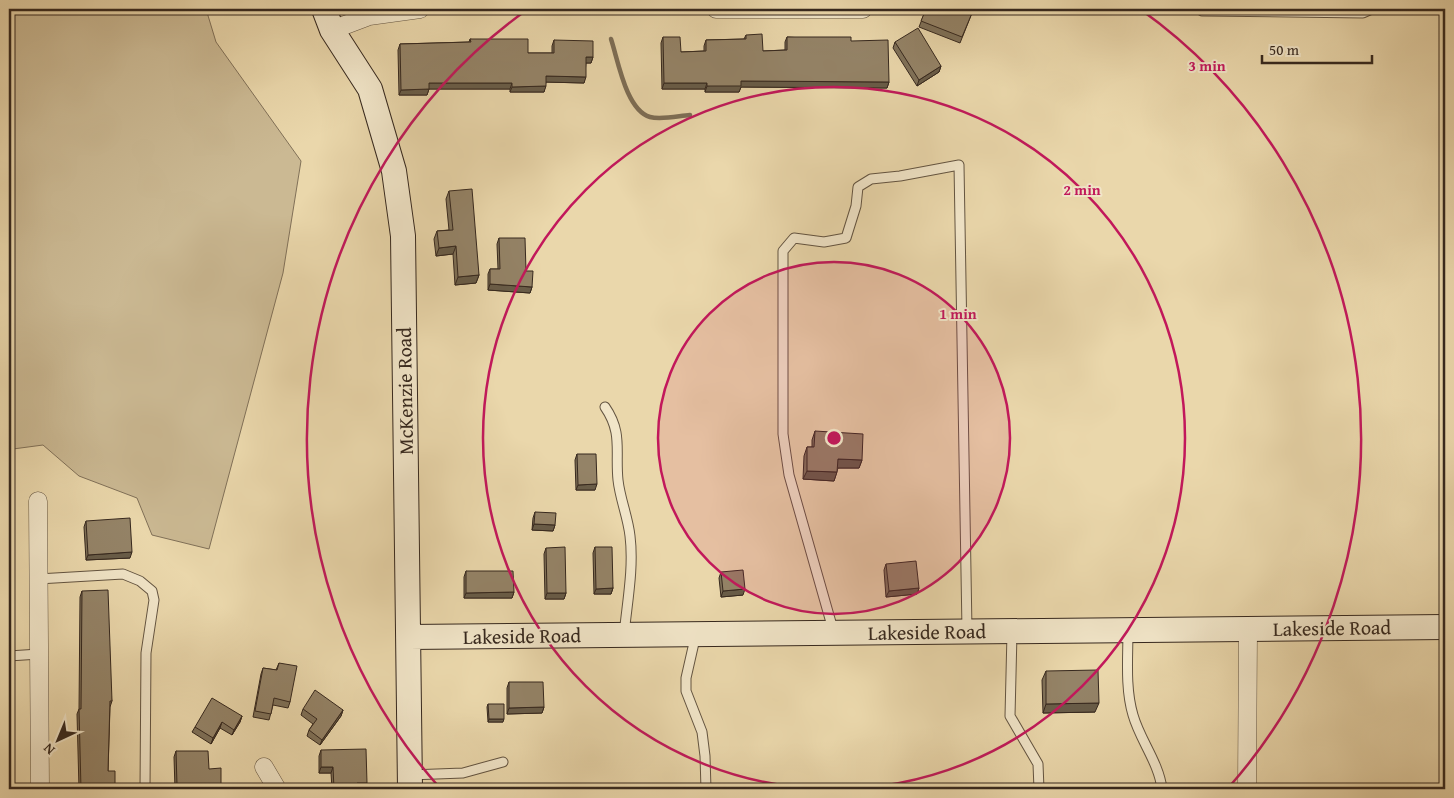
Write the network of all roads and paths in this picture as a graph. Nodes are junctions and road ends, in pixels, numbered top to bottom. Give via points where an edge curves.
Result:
1 (420, 9) edge
2 (716, 9) edge
3 (863, 9) edge
4 (1200, 9) edge
5 (1372, 9) edge
6 (328, 19) edge
7 (605, 407) dead end
8 (38, 501) dead end
9 (38, 579) junction
10 (1445, 627) edge
11 (1248, 629) junction
12 (1128, 630) junction
13 (1012, 631) junction
14 (967, 632) junction
15 (834, 633) junction
16 (696, 634) junction
17 (624, 635) junction
18 (409, 637) junction
19 (39, 654) junction
20 (9, 656) edge
21 (503, 762) dead end
22 (264, 767) dead end
23 (410, 782) edge
24 (40, 789) edge
25 (145, 789) edge
26 (277, 789) edge
27 (706, 789) edge
28 (1039, 789) edge
29 (1162, 789) edge
30 (1247, 789) edge

1 - 6 street
2 - 3 street
4 - 5 lane via 1362,13
6 - 18 street, McKenzie Road via 370,89 394,171 403,236
7 - 17 lane via 618,433 618,481 630,536
8 - 9 street
9 - 19 street
9 - 25 lane via 123,574 152,591 154,600 144,685
10 - 11 street, Lakeside Road
11 - 12 street, Lakeside Road
11 - 30 street
12 - 13 street, Lakeside Road
12 - 29 lane via 1129,699 1146,748 1161,777
13 - 14 street, Lakeside Road
13 - 28 lane via 1010,716 1038,764
14 - 15 street, Lakeside Road
14 - 15 lane via 959,166 871,179 858,187 846,238 824,242 794,238 783,251 783,434 789,475
15 - 16 street, Lakeside Road
16 - 17 street, Lakeside Road
16 - 27 lane via 686,691 702,732
17 - 18 street, Lakeside Road
18 - 23 street, McKenzie Road
19 - 20 lane
19 - 24 street
21 - 23 lane
22 - 26 street

